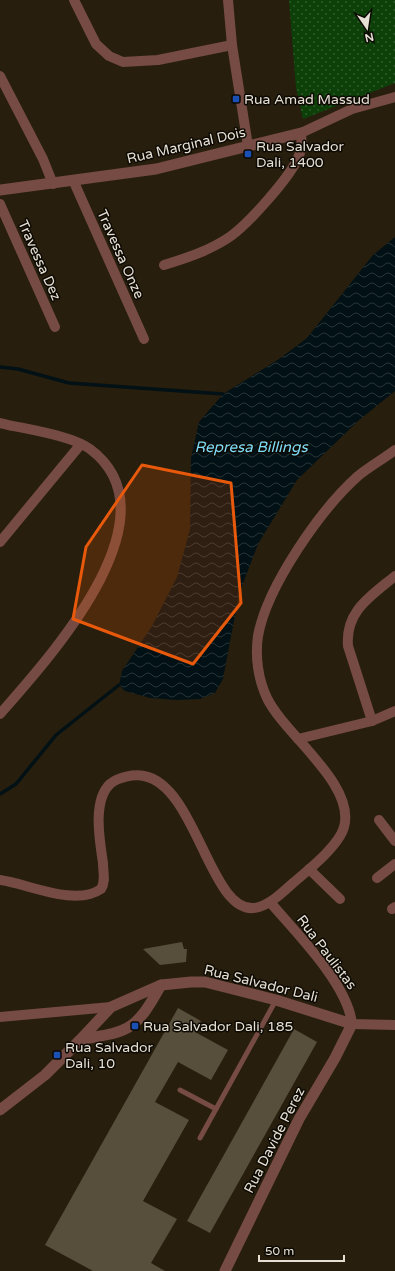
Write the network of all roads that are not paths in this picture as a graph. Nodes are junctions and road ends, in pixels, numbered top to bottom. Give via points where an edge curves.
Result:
1 (74, 0) edge
2 (228, 0) edge
3 (232, 45) junction
4 (0, 76) edge
5 (395, 97) edge
6 (301, 133) junction
7 (248, 146) junction
8 (73, 180) junction
9 (53, 184) junction
10 (0, 190) edge
11 (0, 204) edge
12 (164, 265) dead end
13 (55, 327) dead end
14 (144, 339) dead end
15 (0, 423) edge
16 (81, 444) junction
17 (395, 450) edge
18 (5, 530) edge
19 (0, 542) edge
20 (395, 576) edge
21 (395, 711) edge
22 (0, 714) edge
23 (372, 721) junction
24 (298, 739) junction
25 (379, 820) dead end
26 (395, 841) edge
27 (395, 864) edge
28 (309, 869) junction
29 (377, 878) dead end
30 (0, 880) edge
31 (340, 899) dead end
32 (270, 902) junction
33 (161, 985) junction
34 (126, 999) junction
35 (276, 1000) junction
36 (107, 1011) junction
37 (0, 1017) edge
38 (140, 1018) junction
39 (352, 1024) junction
40 (395, 1025) edge
41 (114, 1033) junction
42 (80, 1040) junction
43 (180, 1090) dead end
44 (216, 1109) junction
45 (0, 1110) edge
46 (200, 1138) dead end
47 (226, 1271) edge

1 - 3 street via 96,44 109,56 123,62 158,60
2 - 3 street
3 - 7 street
4 - 9 street via 43,159
5 - 6 street, Rua Marginal Dois via 352,108
6 - 7 street, Rua Marginal Dois
6 - 12 street via 302,147 297,160 285,178 243,226 231,236 206,249
7 - 8 street, Rua Marginal Dois via 156,169
8 - 9 street, Rua Marginal Dois
8 - 14 street, Travessa Onze
9 - 10 street, Rua Marginal Dois
11 - 13 street, Travessa Dez
15 - 16 street
16 - 18 street
16 - 22 street via 90,449 108,467 116,482 121,502 119,533 101,579 68,631
17 - 24 street via 358,476 319,518 277,584 265,611 258,636 259,675 267,698
18 - 19 street
20 - 23 street via 359,607 350,620 347,633 348,646
21 - 23 street
23 - 24 street
24 - 28 street via 334,782 345,815 344,828 338,838
25 - 26 street
27 - 29 street
28 - 31 street
28 - 32 street
30 - 32 street via 46,892 76,896 102,890 105,882 99,812 102,796 110,784 124,777 139,775 153,777 166,786 177,800 231,899 240,906 250,908
32 - 39 street, Rua Paulistas via 315,955 344,996 350,1009
33 - 34 street, Rua Salvador Dali
33 - 35 street, Rua Salvador Dali via 205,982
33 - 38 street
34 - 36 street, Rua Salvador Dali
34 - 38 street via 136,1004
35 - 39 street, Rua Salvador Dali
35 - 44 lane
36 - 37 street
36 - 41 street via 105,1023
36 - 42 street, Rua Salvador Dali
38 - 41 street via 128,1028
39 - 40 street
39 - 47 street, Rua Davide Perez via 299,1119
41 - 42 street
42 - 45 street, Rua Salvador Dali via 45,1075
43 - 44 lane
44 - 46 lane

